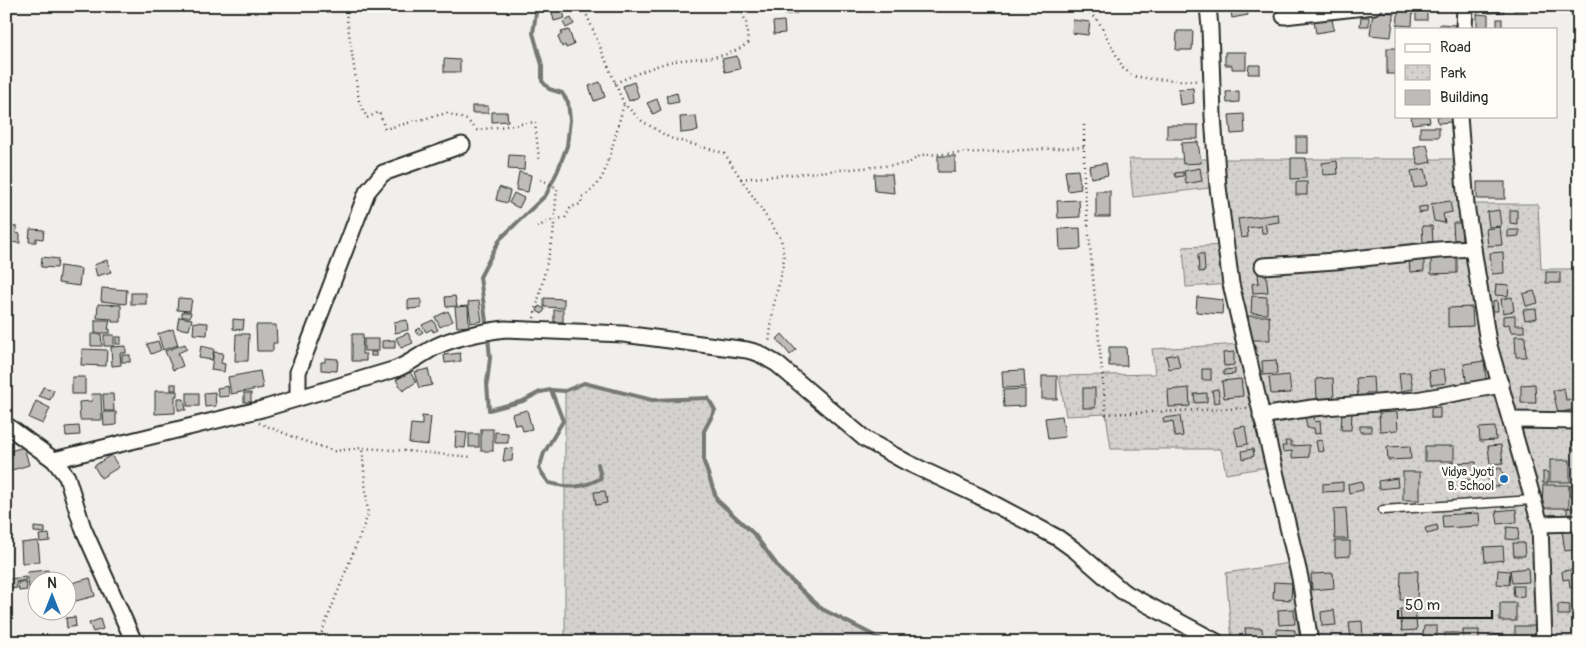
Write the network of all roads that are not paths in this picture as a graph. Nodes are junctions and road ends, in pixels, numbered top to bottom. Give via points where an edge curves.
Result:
1 (1208, 6) edge
2 (1374, 6) edge
3 (1465, 6) edge
4 (1284, 16) dead end
5 (1464, 28) edge
6 (1460, 118) edge
7 (462, 145) dead end
8 (1473, 248) junction
9 (1263, 266) dead end
10 (1501, 385) junction
11 (298, 398) junction
12 (1260, 412) junction
13 (1511, 420) junction
14 (1579, 421) edge
15 (6, 425) edge
16 (54, 460) junction
17 (1533, 500) junction
18 (1383, 510) dead end
19 (1579, 523) edge
20 (1540, 524) junction
21 (134, 642) edge
22 (1217, 642) edge
23 (1310, 642) edge
24 (1544, 642) edge

1 - 12 street via 1218,187 1231,284
2 - 4 street
3 - 5 street
6 - 8 street via 1466,204
7 - 11 street via 383,173 367,192 298,372
8 - 9 street
8 - 10 street via 1488,342
10 - 12 street via 1416,400
10 - 13 street
11 - 16 street
11 - 22 street via 396,369 455,339 505,329 623,334 747,350 767,357 865,438 1058,538 1122,591
12 - 23 street via 1300,578
13 - 14 street
13 - 17 street
15 - 16 street
16 - 21 street via 67,477 84,528
17 - 18 lane
17 - 20 street
19 - 20 street
20 - 24 street

